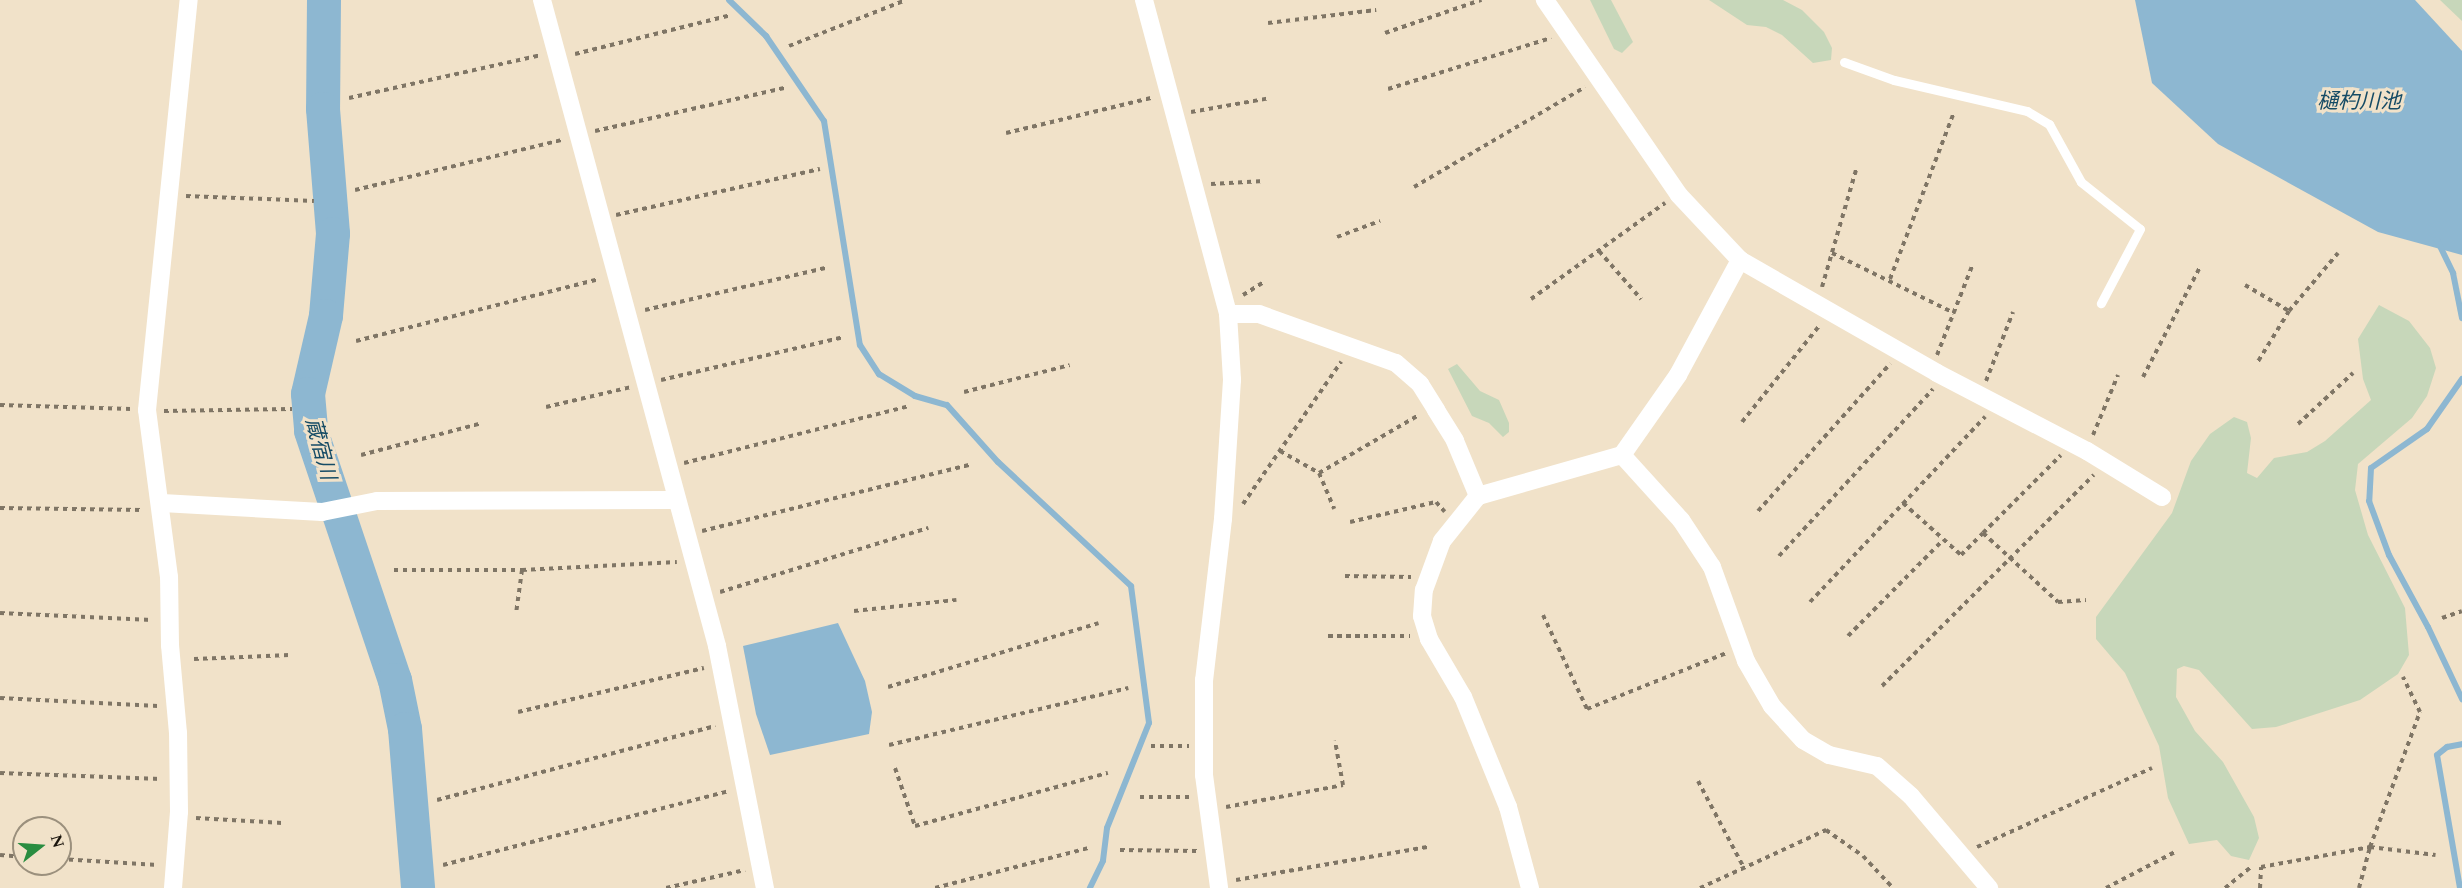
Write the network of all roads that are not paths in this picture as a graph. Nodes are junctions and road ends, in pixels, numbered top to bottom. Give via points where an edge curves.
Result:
1 (189, 0) edge
2 (542, 0) edge
3 (1144, 0) edge
4 (1545, 0) edge
5 (1844, 62) dead end
6 (1740, 260) junction
7 (2101, 303) dead end
8 (1230, 308) junction
9 (1622, 455) junction
10 (1478, 496) junction
11 (2162, 497) dead end
12 (676, 500) junction
13 (154, 506) junction
14 (1224, 885) edge
15 (173, 888) edge
16 (765, 888) edge
17 (1530, 888) edge
18 (1989, 888) edge

1 - 13 street via 147,410
2 - 12 street
3 - 8 street
4 - 6 street via 1679,195
5 - 7 lane via 1894,80 2028,111 2049,124 2081,182 2140,229
6 - 9 street via 1678,375
6 - 11 street via 1937,373 2087,451
8 - 10 street via 1259,314 1396,363 1420,384 1455,441
8 - 14 street via 1232,380 1228,438 1204,680 1204,775
9 - 10 street
9 - 18 street via 1681,520 1712,567 1746,661 1772,706 1803,740 1829,755 1877,766 1911,796
10 - 17 street via 1442,541 1420,602 1429,639 1463,697 1508,807
12 - 13 street via 377,501 322,512
12 - 16 street via 717,646
13 - 15 street via 178,733 179,812

